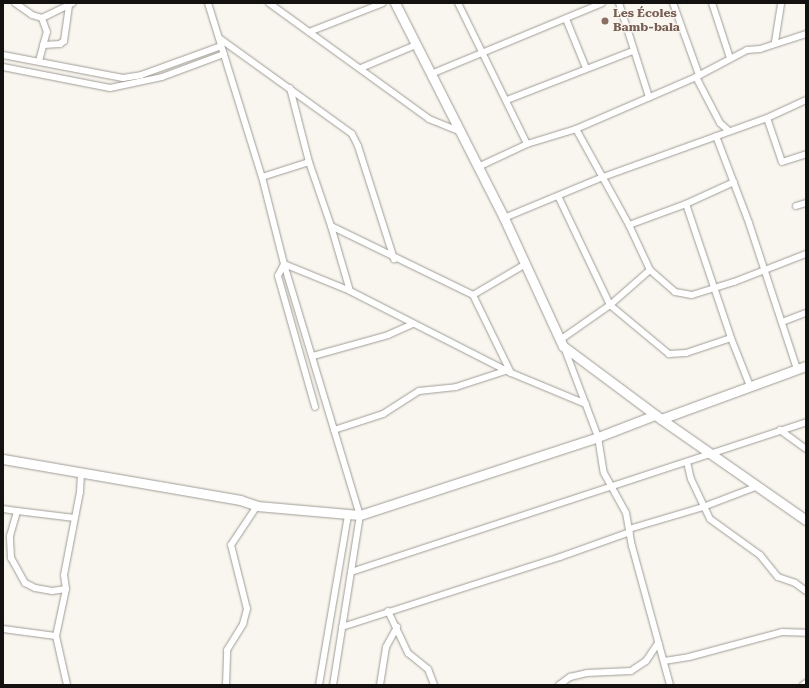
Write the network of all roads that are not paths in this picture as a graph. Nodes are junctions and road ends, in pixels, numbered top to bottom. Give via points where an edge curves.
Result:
1 (15, 3) edge
2 (208, 3) edge
3 (270, 3) edge
4 (383, 3) edge
5 (395, 3) edge
6 (458, 3) edge
7 (602, 3) edge
8 (618, 3) edge
9 (674, 3) edge
10 (712, 3) edge
11 (781, 3) edge
12 (71, 4) edge
13 (42, 18) junction
14 (566, 19) junction
15 (309, 32) junction
16 (805, 33) edge
17 (218, 37) junction
18 (776, 42) junction
19 (42, 45) junction
20 (416, 45) junction
21 (221, 46) junction
22 (633, 51) junction
23 (481, 52) junction
24 (224, 54) junction
25 (3, 55) edge
26 (730, 58) junction
27 (39, 61) junction
28 (3, 67) edge
29 (361, 68) junction
30 (586, 68) junction
31 (431, 74) junction
32 (698, 76) junction
33 (290, 88) junction
34 (649, 97) junction
35 (507, 100) junction
36 (806, 100) edge
37 (767, 118) junction
38 (576, 128) junction
39 (460, 131) junction
40 (729, 131) junction
41 (716, 136) junction
42 (527, 144) junction
43 (806, 154) edge
44 (309, 162) junction
45 (478, 167) junction
46 (262, 177) junction
47 (603, 178) junction
48 (734, 182) junction
49 (558, 198) junction
50 (806, 203) edge
51 (686, 204) junction
52 (796, 206) dead end
53 (504, 218) junction
54 (629, 225) junction
55 (331, 226) junction
56 (806, 254) edge
57 (394, 259) junction
58 (284, 264) junction
59 (524, 265) junction
60 (650, 270) junction
61 (764, 270) junction
62 (715, 288) junction
63 (350, 291) junction
64 (473, 295) junction
65 (610, 305) junction
66 (806, 313) edge
67 (782, 322) junction
68 (413, 324) junction
69 (731, 338) junction
70 (561, 343) junction
71 (313, 356) junction
72 (801, 367) edge
73 (508, 372) junction
74 (750, 386) junction
75 (586, 404) junction
76 (315, 407) dead end
77 (658, 417) junction
78 (806, 422) edge
79 (334, 430) junction
80 (780, 430) junction
81 (598, 437) junction
82 (806, 449) edge
83 (711, 454) junction
84 (3, 459) edge
85 (687, 462) junction
86 (81, 473) junction
87 (758, 486) junction
88 (611, 487) junction
89 (257, 506) junction
90 (703, 507) junction
91 (3, 508) edge
92 (17, 511) junction
93 (360, 515) junction
94 (348, 516) junction
95 (75, 518) junction
96 (806, 520) edge
97 (629, 530) junction
98 (351, 572) junction
99 (66, 589) junction
100 (806, 591) edge
101 (388, 611) junction
102 (342, 627) junction
103 (397, 627) junction
104 (3, 629) edge
105 (806, 633) edge
106 (56, 636) junction
107 (658, 643) junction
108 (664, 661) junction
109 (806, 683) edge
110 (67, 685) edge
111 (226, 685) edge
112 (319, 685) edge
113 (333, 685) edge
114 (380, 685) edge
115 (434, 685) edge
116 (559, 685) edge
117 (670, 685) edge
118 (803, 685) edge

1 - 13 street via 32,15
2 - 17 street
3 - 15 street
4 - 15 street
5 - 20 street
6 - 23 street
7 - 14 street
8 - 22 street
9 - 32 street
10 - 26 street
11 - 18 street
12 - 13 street
12 - 19 street via 64,41 60,44
13 - 19 street via 47,32
14 - 23 street
14 - 30 street
15 - 29 street
16 - 18 street
17 - 21 street
17 - 33 street
18 - 26 street via 760,49 746,50
19 - 27 street
20 - 29 street
20 - 31 street
21 - 24 street
21 - 27 street via 141,75 123,78
22 - 30 street
22 - 34 street
23 - 31 street
23 - 35 street
24 - 28 street via 162,77 110,88
24 - 46 street
25 - 27 street
26 - 32 street
29 - 39 street via 429,119
30 - 35 street
31 - 39 street
32 - 34 street
32 - 40 street via 720,123
33 - 44 street
33 - 57 street via 352,134 356,140
34 - 38 street
35 - 42 street
36 - 37 street
37 - 40 street
37 - 43 street via 782,162
38 - 42 street
38 - 47 street
39 - 45 street
40 - 41 street
41 - 47 street
41 - 48 street
42 - 45 street
44 - 46 street
44 - 55 street
45 - 53 street
46 - 58 street
47 - 49 street
47 - 54 street
48 - 51 street
48 - 61 street
49 - 53 street
49 - 65 street
50 - 52 street
51 - 54 street
51 - 62 street
53 - 59 street
54 - 60 street
55 - 57 street
55 - 63 street
56 - 61 street
57 - 64 street
58 - 63 street
58 - 71 street
58 - 76 street via 278,276
59 - 64 street
59 - 70 street
60 - 62 street via 675,292 683,295
60 - 65 street
61 - 62 street
61 - 67 street
62 - 69 street
63 - 68 street
64 - 73 street
65 - 69 street via 669,354 686,352
65 - 70 street
66 - 67 street
67 - 72 street
68 - 71 street via 388,335
68 - 73 street
69 - 74 street
70 - 75 street
70 - 77 street
71 - 79 street
72 - 74 street
73 - 75 street
73 - 79 street via 456,387 420,391 383,414
74 - 77 street
75 - 81 street
77 - 81 street
77 - 83 street
78 - 80 street
79 - 93 street
80 - 82 street
80 - 83 street
81 - 88 street via 601,464
81 - 93 street
83 - 85 street
83 - 87 street
84 - 86 street
85 - 88 street
85 - 90 street
86 - 89 street via 240,500
86 - 95 street
87 - 90 street
87 - 96 street
88 - 97 street via 623,504
88 - 98 street
89 - 94 street
89 - 111 street via 231,545 247,609 243,624 227,650
90 - 97 street
90 - 100 street via 710,519 760,555 778,578 795,583
91 - 92 street
92 - 95 street
92 - 99 street via 9,548 19,574 25,583 35,588 52,591
93 - 94 street
93 - 98 street
94 - 112 street
95 - 99 street via 64,575
97 - 101 street via 560,557
97 - 107 street
98 - 102 street
99 - 106 street
101 - 102 street
101 - 103 street
102 - 113 street
103 - 114 street via 386,647
103 - 115 street via 408,653 428,669
104 - 106 street
105 - 108 street via 782,632 689,657
106 - 110 street
107 - 108 street
107 - 116 street via 646,661 630,671 587,673 570,678
108 - 117 street
109 - 118 street

